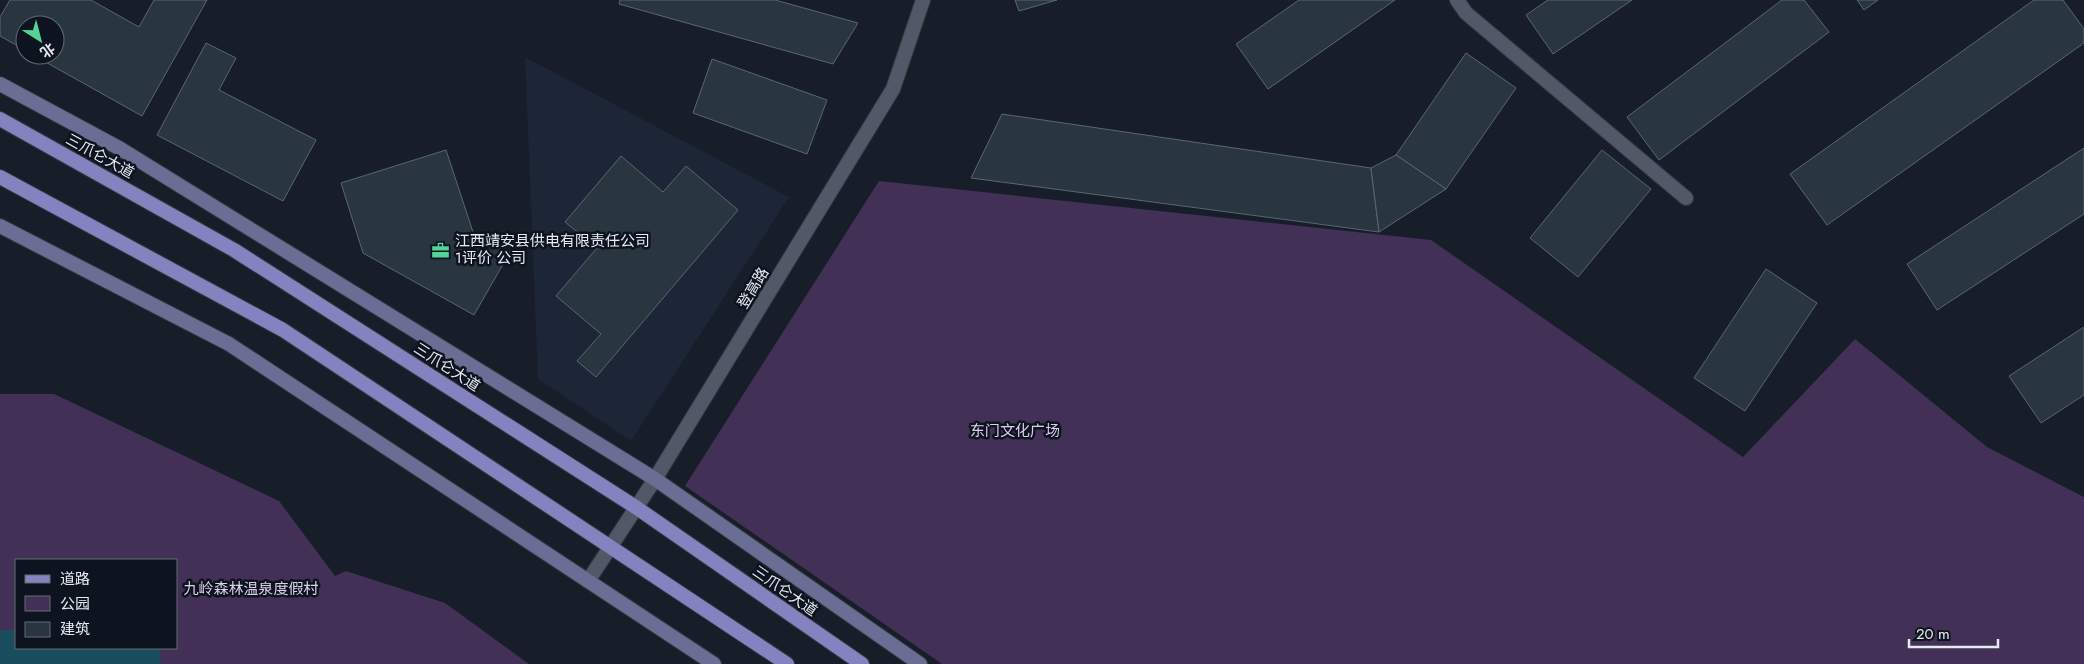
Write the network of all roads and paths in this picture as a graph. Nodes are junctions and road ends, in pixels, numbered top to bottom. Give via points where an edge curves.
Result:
1 (923, 0) edge
2 (1457, 0) edge
3 (0, 84) edge
4 (0, 119) edge
5 (0, 177) edge
6 (1686, 198) dead end
7 (0, 226) edge
8 (655, 479) junction
9 (637, 508) junction
10 (611, 546) junction
11 (588, 581) junction
12 (714, 664) edge
13 (787, 664) edge
14 (862, 664) edge
15 (920, 664) edge

1 - 8 street, 登高路 via 893,89
2 - 6 street via 1466,13
3 - 8 main road via 119,148
4 - 9 main road, 三爪仑大道 via 234,250
5 - 10 main road via 283,330
7 - 11 main road via 229,344
8 - 9 street, 登高路
8 - 15 main road
9 - 10 street, 登高路
9 - 14 main road, 三爪仑大道
10 - 11 street, 登高路
10 - 13 main road
11 - 12 main road

